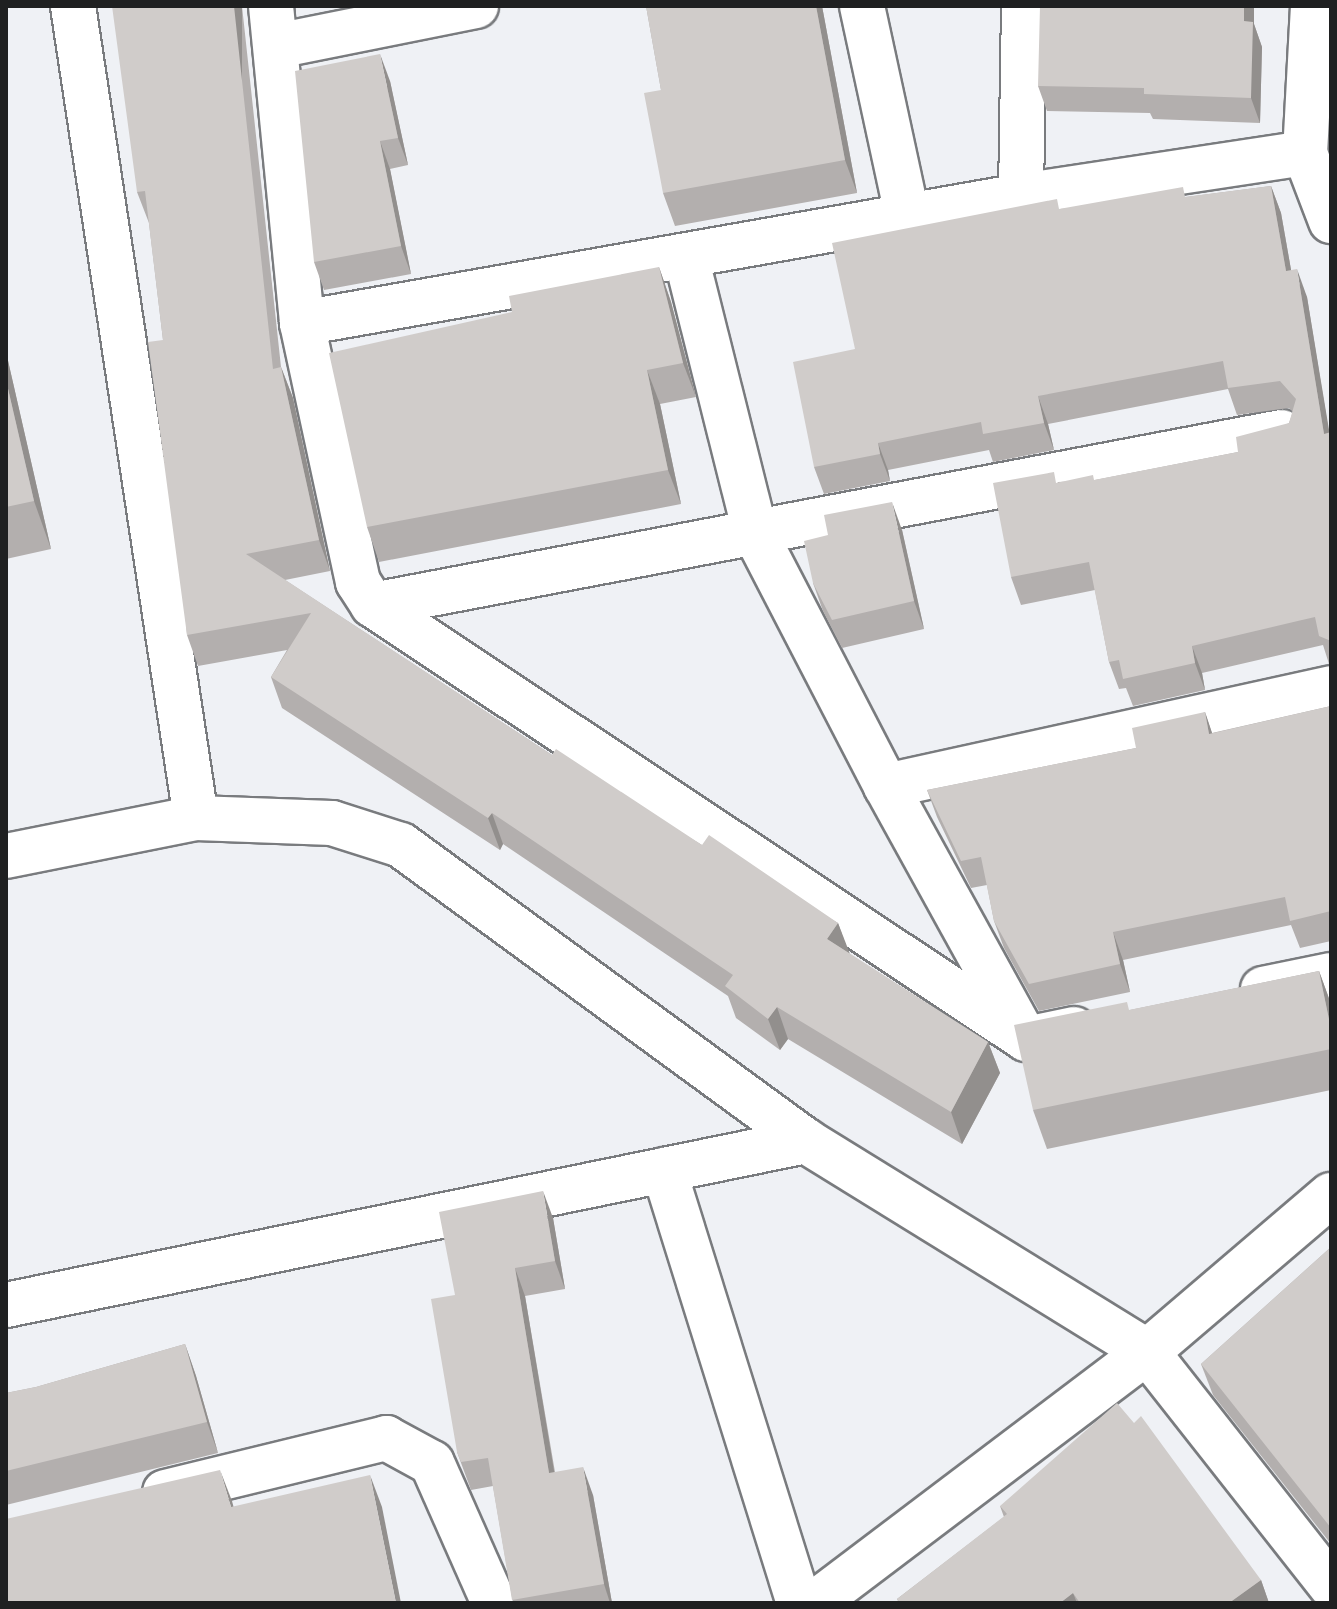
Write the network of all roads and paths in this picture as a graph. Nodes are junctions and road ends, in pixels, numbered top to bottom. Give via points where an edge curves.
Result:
1 (73, 6) edge
2 (476, 6) edge
3 (862, 6) edge
4 (1024, 6) edge
5 (1313, 6) edge
6 (274, 26) edge
7 (1305, 153) junction
8 (1021, 196) junction
9 (908, 219) junction
10 (1331, 221) edge
11 (686, 257) junction
12 (302, 323) junction
13 (1282, 432) edge
14 (756, 535) junction
15 (373, 605) junction
16 (1331, 688) edge
17 (886, 786) junction
18 (196, 818) junction
19 (6, 856) edge
20 (1331, 975) edge
21 (1224, 997) edge
22 (1118, 1020) edge
23 (1026, 1039) junction
24 (806, 1141) junction
25 (664, 1170) junction
26 (1331, 1195) edge
27 (6, 1305) edge
28 (1147, 1352) junction
29 (127, 1501) edge
30 (1331, 1586) edge
31 (494, 1603) edge
32 (799, 1603) edge
33 (815, 1603) edge

1 - 18 street
2 - 6 street
3 - 9 street
4 - 8 street
5 - 7 street
6 - 12 street
7 - 8 street
7 - 10 street
8 - 9 street
9 - 11 street
11 - 12 street
11 - 14 street
12 - 15 street via 358,582
13 - 14 street
14 - 15 street
14 - 17 street
15 - 23 street
16 - 17 street
17 - 23 street
18 - 19 street
18 - 24 street via 332,823 401,845
20 - 21 street
22 - 23 street
24 - 25 street
24 - 28 street
25 - 27 street
25 - 32 street
26 - 28 street
28 - 30 street
28 - 33 street
29 - 31 street via 386,1438 432,1463

